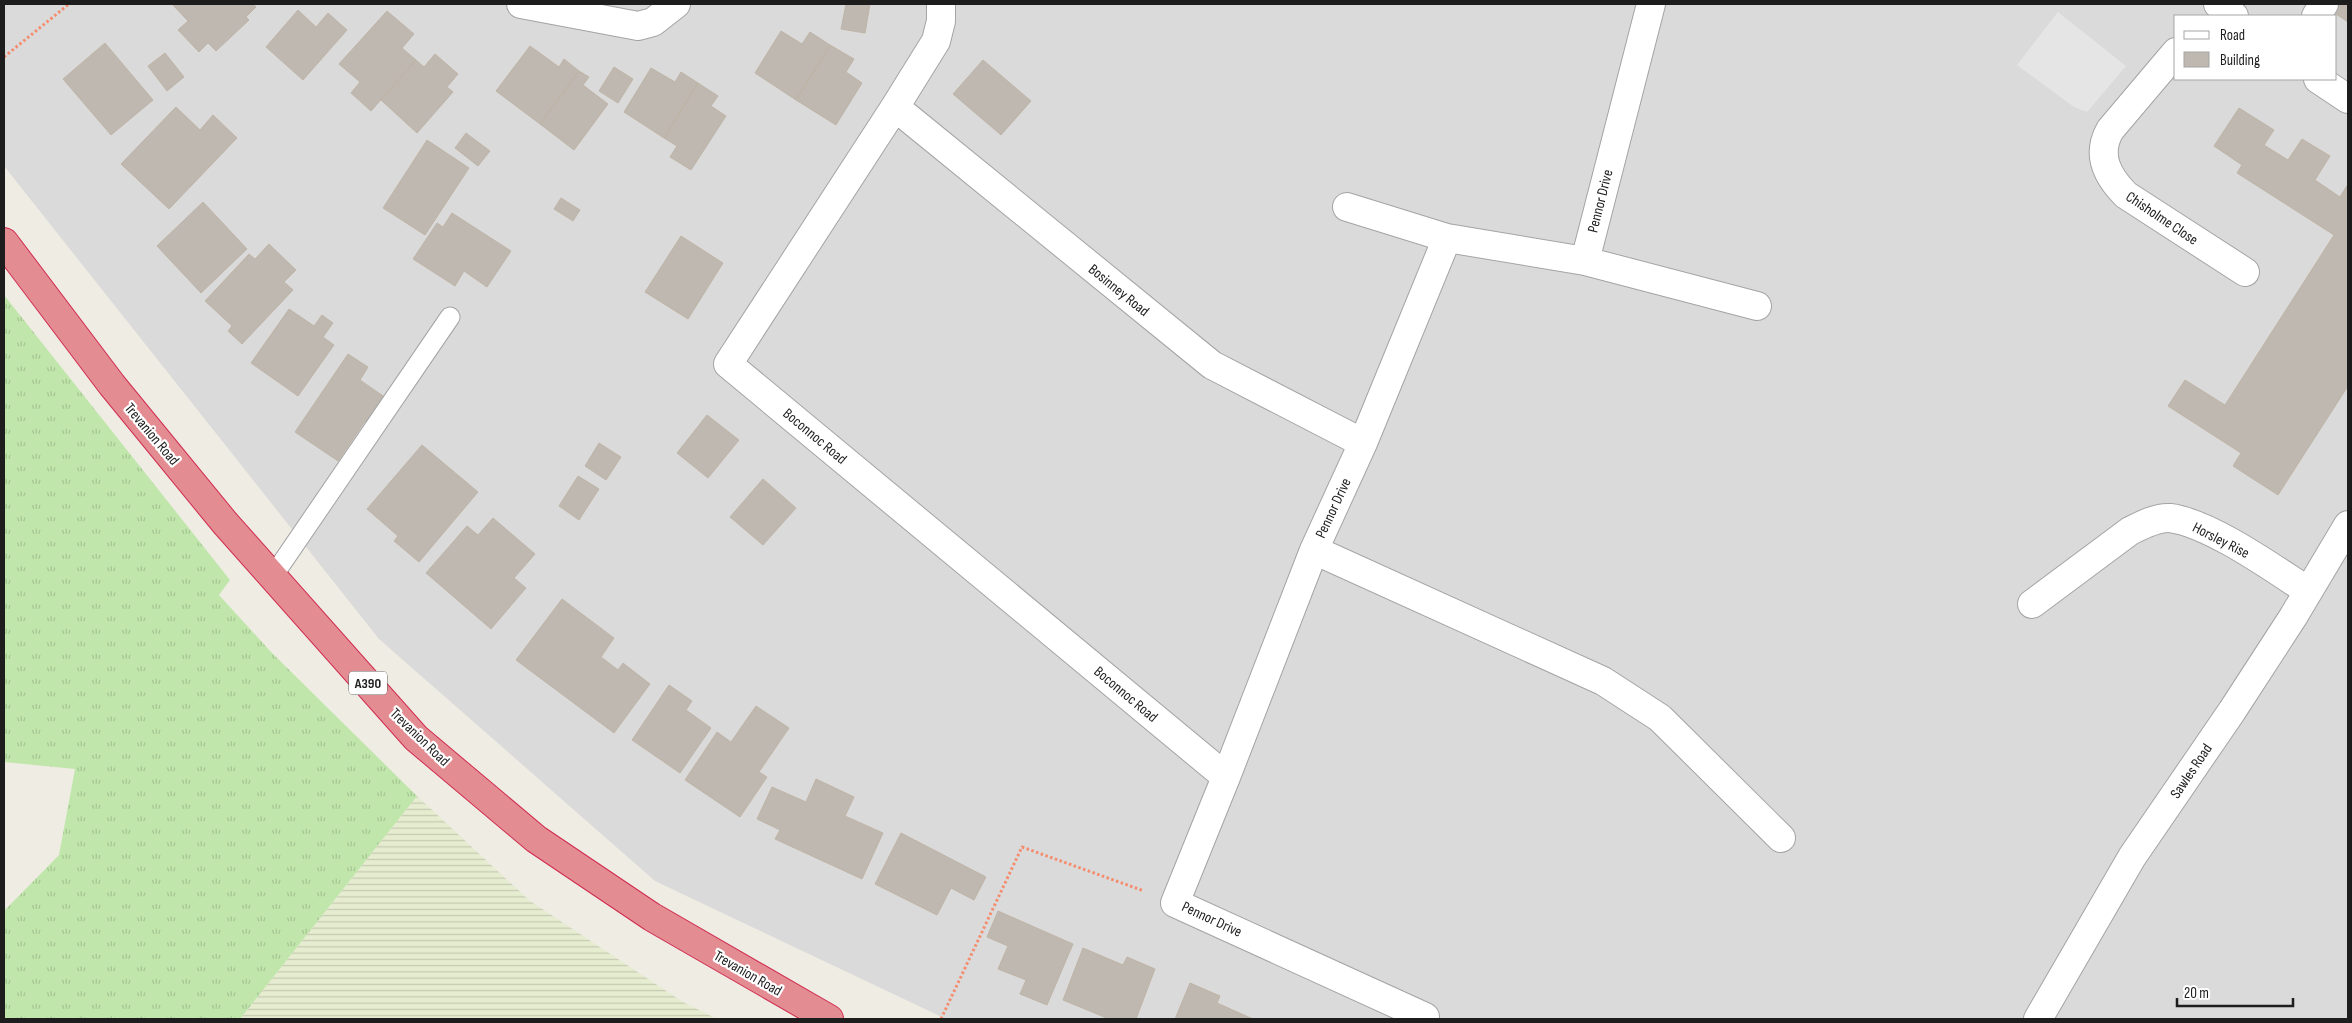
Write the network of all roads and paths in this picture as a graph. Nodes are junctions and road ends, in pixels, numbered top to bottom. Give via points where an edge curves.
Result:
1 (69, 4) edge
2 (521, 4) edge
3 (676, 4) edge
4 (941, 4) edge
5 (1651, 4) edge
6 (2217, 4) edge
7 (2324, 4) edge
8 (2207, 15) edge
9 (2233, 15) edge
10 (2317, 15) edge
11 (2174, 54) edge
12 (4, 57) edge
13 (2320, 80) edge
14 (2348, 99) edge
15 (895, 107) junction
16 (1347, 207) dead end
17 (1446, 238) junction
18 (4, 242) edge
19 (1585, 261) junction
20 (2245, 272) dead end
21 (1757, 306) dead end
22 (450, 317) dead end
23 (1363, 443) junction
24 (2348, 526) edge
25 (1314, 550) junction
26 (274, 576) junction
27 (2308, 591) junction
28 (2032, 604) dead end
29 (1226, 777) junction
30 (1780, 838) dead end
31 (1175, 903) junction
32 (1425, 1017) dead end
33 (829, 1019) edge
34 (941, 1019) edge
35 (2038, 1019) edge

1 - 12 path
2 - 3 street via 638,26 653,22
4 - 15 street, Boconnoc Road via 936,41
5 - 19 street, Pennor Drive
6 - 8 street
6 - 9 street
7 - 10 street
11 - 20 street, Chisholme Close via 2110,130 2103,143 2103,156 2115,184 2126,195
13 - 14 street
15 - 23 street, Bosinney Road via 1212,365
15 - 29 street, Boconnoc Road via 728,364
16 - 17 street
17 - 19 street
17 - 23 street, Pennor Drive
18 - 26 highway, Trevanion Road / A390 via 112,385 225,523
19 - 21 street
22 - 26 lane
23 - 25 street, Pennor Drive
24 - 27 street, Sawles Road
25 - 29 street, Pennor Drive
25 - 30 street via 1603,681 1631,698 1660,718
26 - 33 highway, Trevanion Road / A390 via 416,738 536,840 652,917
27 - 28 street, Horsley Rise via 2230,542 2169,518 2130,530
27 - 35 street, Sawles Road via 2232,711 2132,857
29 - 31 street, Pennor Drive
31 - 32 street, Pennor Drive
31 - 34 path via 1022,847

